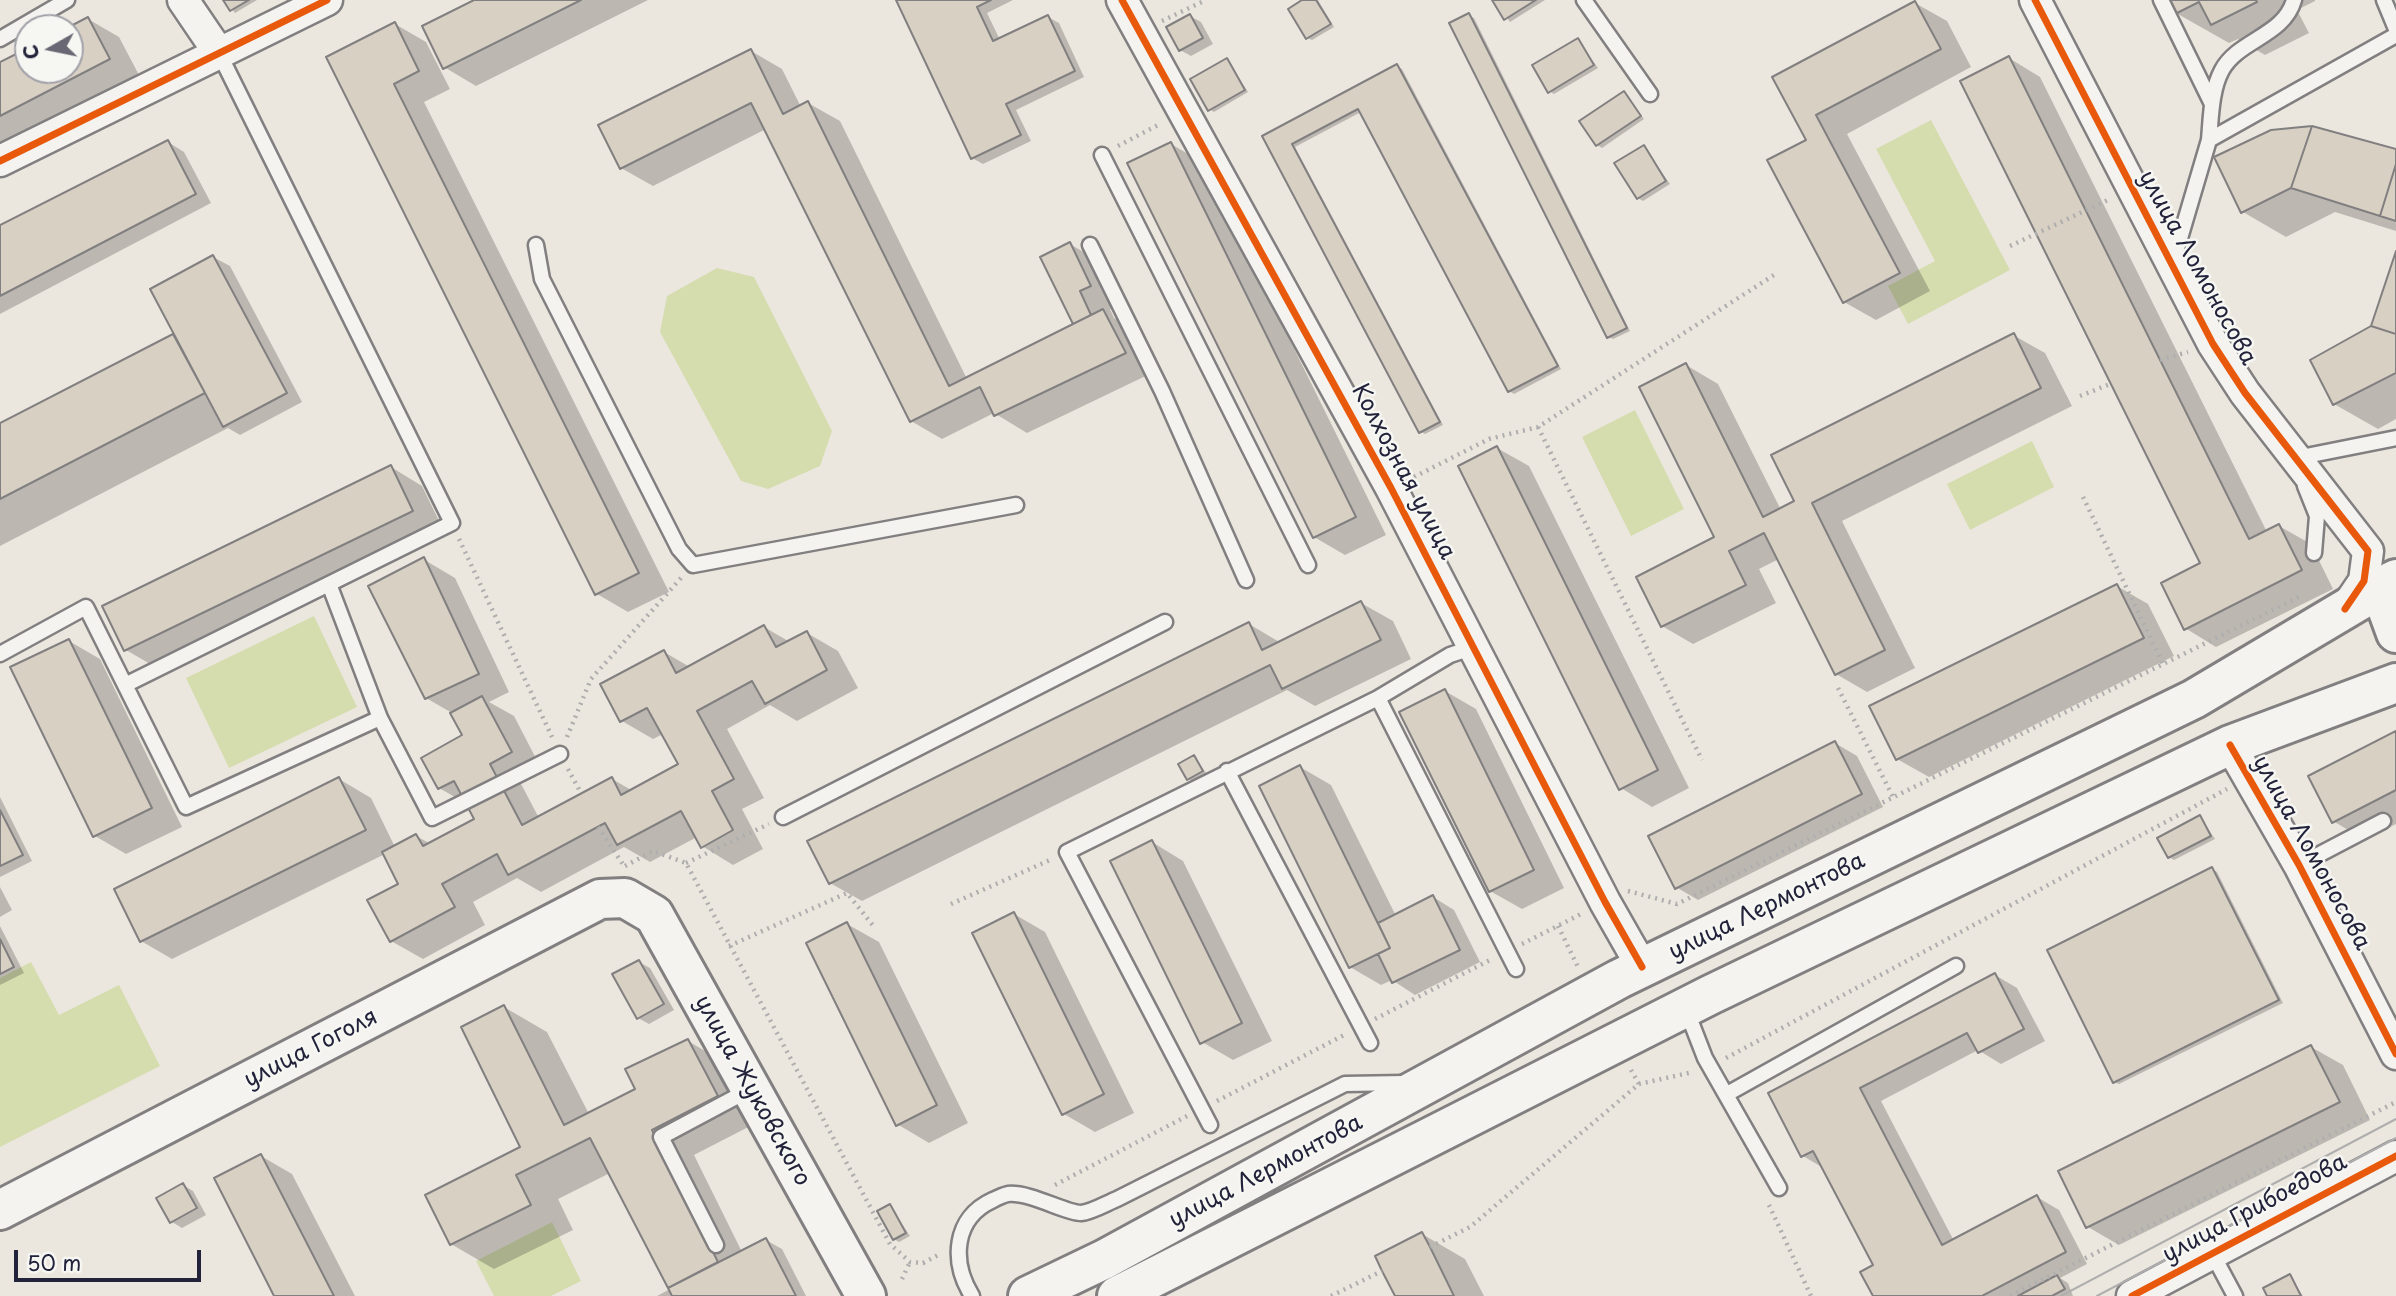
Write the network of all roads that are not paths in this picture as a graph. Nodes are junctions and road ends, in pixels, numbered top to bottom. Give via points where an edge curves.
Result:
1 (67, 0) edge
2 (183, 0) edge
3 (327, 0) edge
4 (1122, 0) edge
5 (1584, 0) edge
6 (2035, 0) edge
7 (2161, 0) edge
8 (2294, 0) edge
9 (2384, 0) edge
10 (2396, 29) edge
11 (2396, 35) edge
12 (0, 39) edge
13 (219, 53) junction
14 (1650, 94) dead end
15 (2212, 104) junction
16 (2209, 140) junction
17 (1102, 155) road end
18 (0, 161) edge
19 (536, 245) dead end
20 (1090, 245) dead end
21 (2171, 269) junction
22 (2396, 438) edge
23 (2295, 458) junction
24 (1016, 505) dead end
25 (2314, 553) dead end
26 (1308, 565) dead end
27 (1246, 580) dead end
28 (2394, 580) edge
29 (329, 584) junction
30 (2345, 609) junction
31 (1165, 622) dead end
32 (2396, 633) edge
33 (1474, 647) junction
34 (0, 654) edge
35 (2396, 683) edge
36 (125, 685) junction
37 (1378, 698) junction
38 (380, 718) junction
39 (2230, 745) junction
40 (560, 754) road end
41 (1227, 771) junction
42 (783, 817) road end
43 (2383, 821) dead end
44 (2300, 865) junction
45 (620, 879) joint
46 (1956, 966) dead end
47 (1642, 967) junction
48 (1516, 969) dead end
49 (1686, 1008) junction
50 (1370, 1043) dead end
51 (2396, 1054) edge
52 (1434, 1082) junction
53 (750, 1090) junction
54 (1727, 1094) junction
55 (1210, 1125) dead end
56 (2396, 1156) edge
57 (1779, 1188) dead end
58 (0, 1210) edge
59 (716, 1245) dead end
60 (2212, 1253) junction
61 (1110, 1285) edge
62 (866, 1296) edge
63 (972, 1296) edge
64 (1028, 1296) edge
65 (2132, 1296) edge
66 (2235, 1296) edge

1 - 12 lane
2 - 13 street
3 - 13 street
4 - 33 street, Колхозная улица
5 - 14 lane
6 - 21 street, улица Ломоносова
7 - 15 lane
8 - 15 lane via 2279,24 2222,69
9 - 10 lane
11 - 16 lane
13 - 18 street
13 - 29 lane via 452,523
15 - 16 lane
16 - 21 lane
17 - 26 lane
19 - 24 lane via 542,279 574,345 679,549 693,565
20 - 27 lane via 1162,390
21 - 23 street, улица Ломоносова via 2213,344
22 - 23 lane
23 - 25 lane via 2317,516
23 - 30 street, улица Ломоносова via 2368,551 2364,581
28 - 30 main road, улица Лермонтова
28 - 32 main road via 2388,611
29 - 36 lane
29 - 38 lane
30 - 47 main road, улица Лермонтова via 2194,699
31 - 42 lane
33 - 37 lane via 1450,655
33 - 47 street, Колхозная улица
34 - 36 lane via 86,607
35 - 39 main road, улица Лермонтова
36 - 38 lane via 186,807
37 - 41 lane
37 - 48 lane
38 - 40 lane via 432,818
39 - 44 street, улица Ломоносова
39 - 49 main road, улица Лермонтова
41 - 50 lane
41 - 55 lane via 1067,852
43 - 44 lane
44 - 51 street, улица Ломоносова
45 - 53 main road, улица Жуковского via 654,915
45 - 58 main road, улица Гоголя via 600,899
46 - 54 lane
47 - 52 main road, улица Лермонтова
49 - 54 lane via 1710,1067
49 - 61 main road, улица Лермонтова
52 - 61 main road, улица Лермонтова
52 - 63 lane via 1345,1084 1081,1213 1007,1194 978,1207 963,1226 958,1243 964,1282
53 - 59 lane via 661,1137
53 - 62 main road, улица Жуковского
54 - 57 lane
56 - 60 street, улица Грибоедова
60 - 65 street, улица Грибоедова
60 - 66 lane
61 - 64 main road, улица Лермонтова

